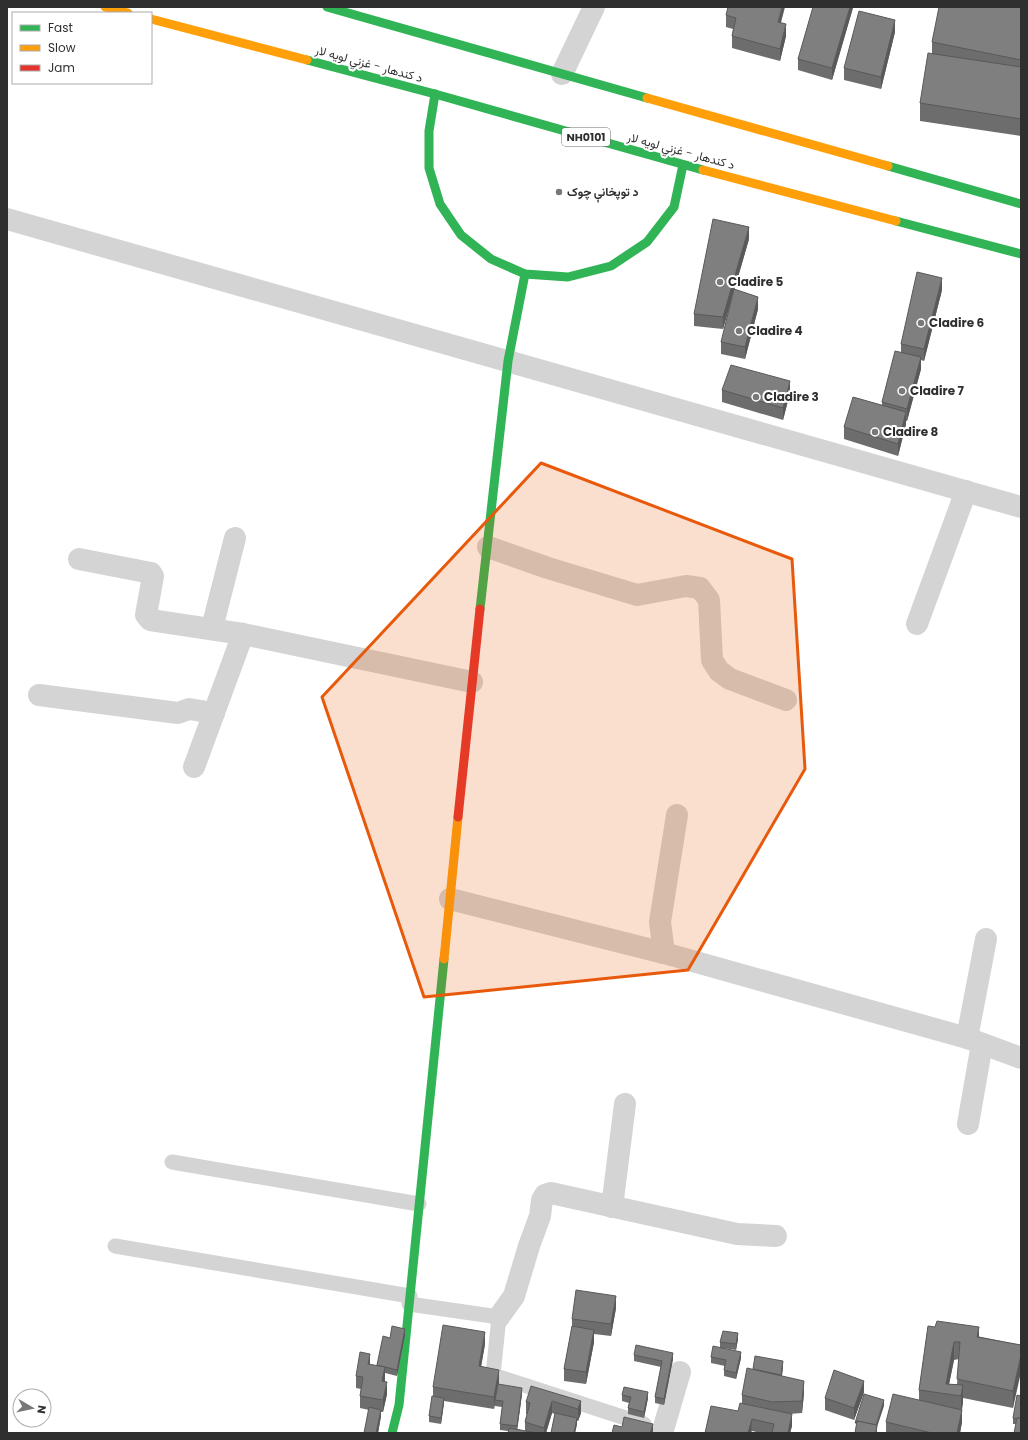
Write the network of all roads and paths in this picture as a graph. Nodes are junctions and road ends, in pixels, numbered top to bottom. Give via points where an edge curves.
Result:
1 (105, 7) edge
2 (327, 7) edge
3 (594, 7) edge
4 (124, 12) edge
5 (152, 19) edge
6 (562, 74) junction
7 (435, 94) junction
8 (683, 165) junction
9 (1021, 204) edge
10 (7, 219) edge
11 (1021, 254) edge
12 (525, 274) junction
13 (508, 361) junction
14 (966, 491) junction
15 (1021, 507) edge
16 (235, 538) dead end
17 (488, 547) junction
18 (79, 559) dead end
19 (917, 624) dead end
20 (212, 628) junction
21 (243, 634) junction
22 (472, 682) junction
23 (39, 695) dead end
24 (786, 700) dead end
25 (214, 713) junction
26 (194, 767) dead end
27 (678, 816) dead end
28 (450, 899) junction
29 (986, 939) dead end
30 (664, 953) junction
31 (974, 1041) junction
32 (1021, 1058) edge
33 (625, 1104) dead end
34 (968, 1124) dead end
35 (172, 1162) dead end
36 (419, 1204) junction
37 (612, 1207) junction
38 (776, 1236) dead end
39 (115, 1246) dead end
40 (410, 1300) junction
41 (499, 1317) junction
42 (680, 1372) dead end
43 (663, 1432) edge
44 (392, 1433) edge

1 - 4 main road
2 - 6 main road
3 - 6 street
5 - 7 main road, د کندهار - غزني لويه لار / NH0101
6 - 9 main road
7 - 8 main road, د کندهار - غزني لويه لار / NH0101
7 - 12 main road via 429,131 429,168 440,204 462,235 491,259
8 - 11 main road, د کندهار - غزني لويه لار / NH0101
8 - 12 main road via 674,207 647,242 604,268 568,277
10 - 13 street
12 - 13 main road
13 - 14 street
13 - 17 main road
14 - 15 street
14 - 19 street
16 - 20 street
17 - 22 main road
17 - 24 street via 637,595 686,586 700,588 709,600 712,660 719,671 730,678
18 - 20 street via 152,573 146,615 150,620
20 - 21 street
21 - 22 street
21 - 25 street
22 - 28 main road
23 - 25 street via 178,713 189,709
25 - 26 street
27 - 30 street via 660,922
28 - 30 street
28 - 36 main road
29 - 31 street
30 - 31 street
31 - 32 street
31 - 34 street
33 - 37 street
35 - 36 lane
36 - 40 main road
37 - 38 street via 737,1234
37 - 41 street via 551,1193 545,1195 514,1296
39 - 40 lane
40 - 41 lane
40 - 44 main road via 399,1405
41 - 43 lane via 493,1375
42 - 43 street

